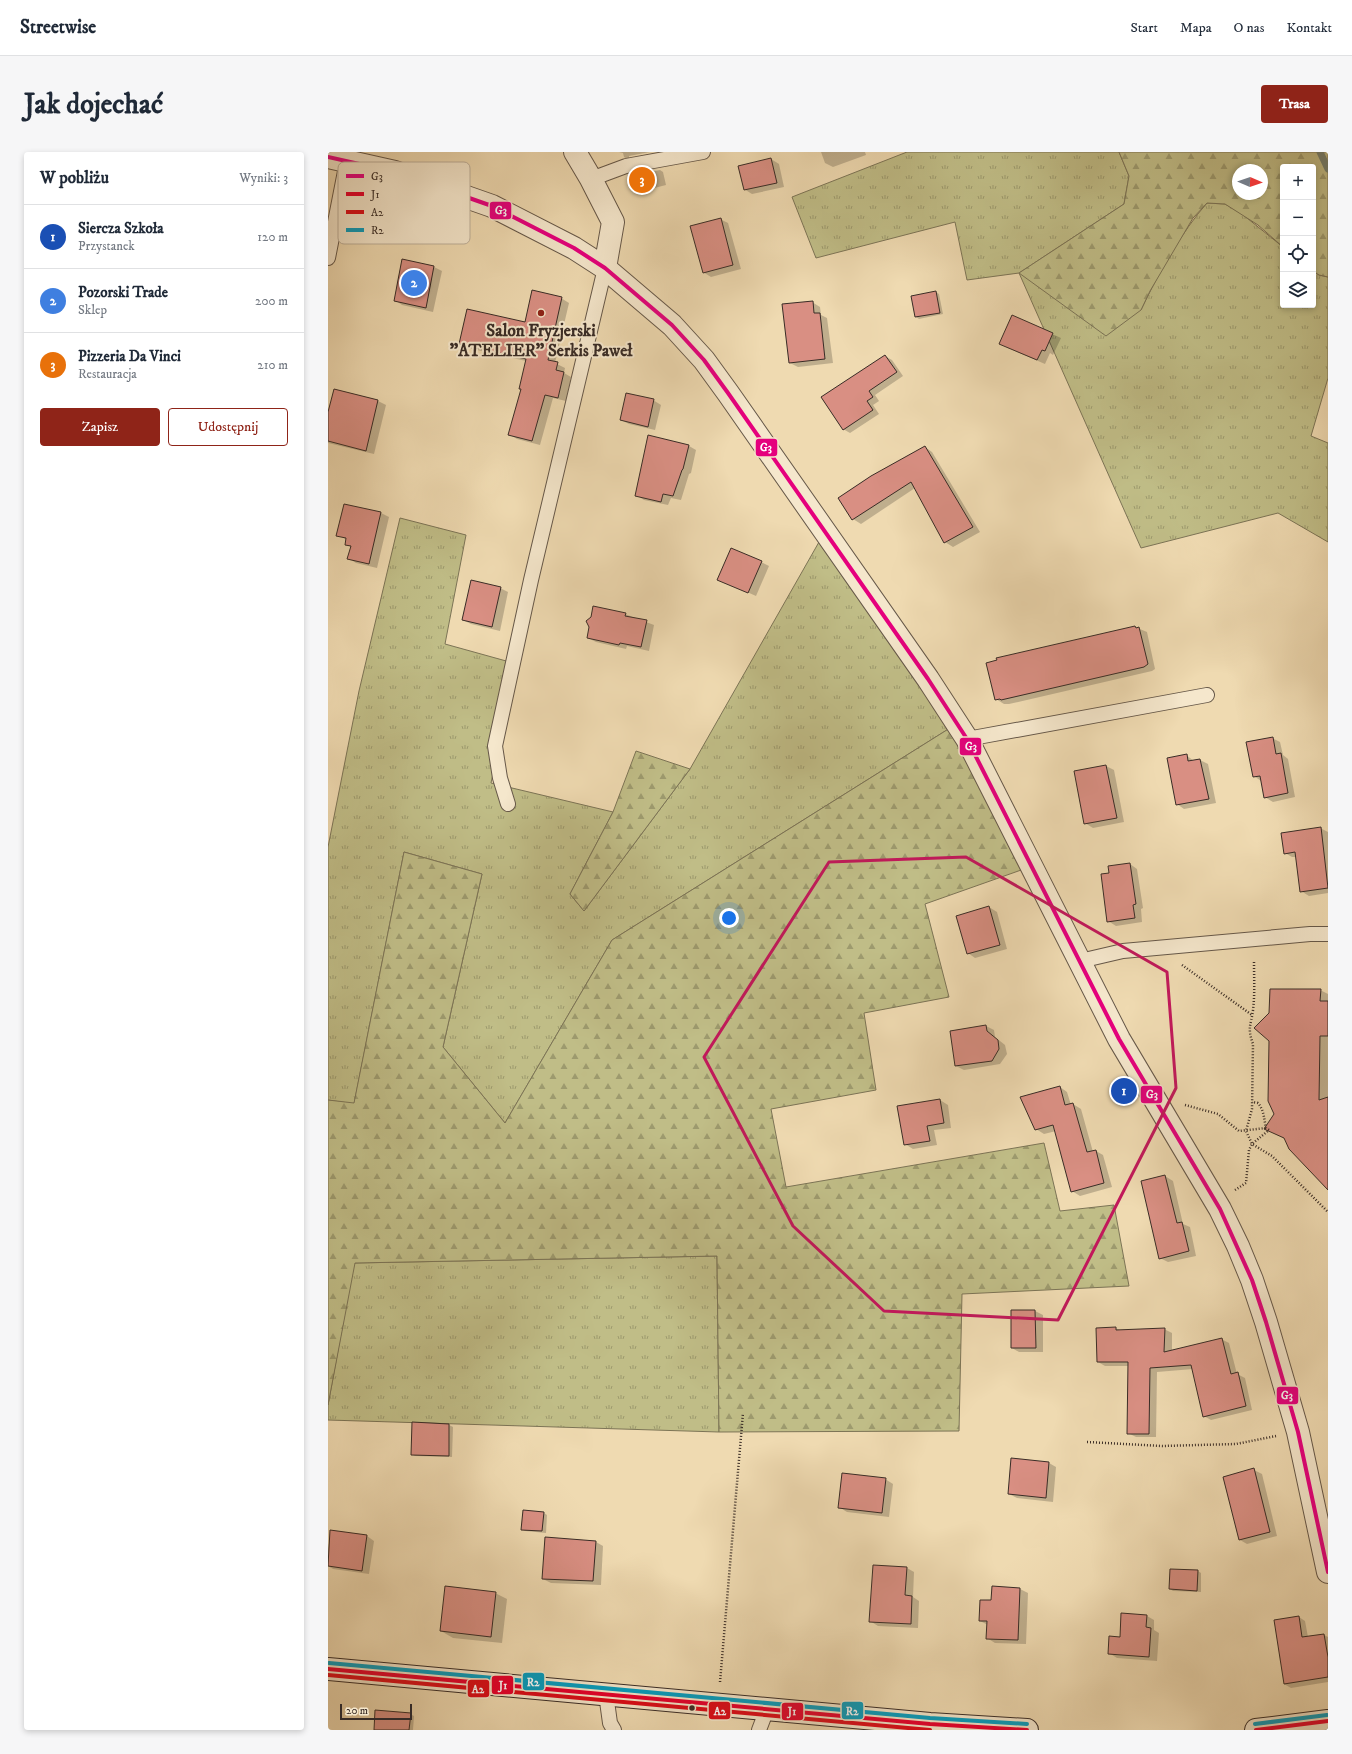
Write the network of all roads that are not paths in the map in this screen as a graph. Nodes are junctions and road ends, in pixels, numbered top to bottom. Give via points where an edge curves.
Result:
1 (575, 152) edge
2 (703, 152) edge
3 (337, 159) edge
4 (350, 162) edge
5 (591, 179) junction
6 (470, 198) edge
7 (328, 258) edge
8 (605, 268) junction
9 (1207, 695) dead end
10 (967, 739) junction
11 (508, 804) dead end
12 (1328, 934) edge
13 (1080, 961) junction
14 (1328, 1572) edge
15 (328, 1668) edge
16 (606, 1694) junction
17 (767, 1709) junction
18 (1328, 1721) edge
19 (614, 1730) edge
20 (759, 1730) edge
21 (1027, 1730) edge
22 (1256, 1730) edge

1 - 5 street
2 - 5 lane via 626,166
3 - 4 street
3 - 7 lane
5 - 8 street via 613,222
6 - 8 street via 492,206 574,248
8 - 10 street via 672,325 704,360 928,679
8 - 11 lane via 531,580 495,746 500,778
9 - 10 lane
10 - 13 street
12 - 13 lane via 1123,951
13 - 14 street via 1119,1039 1220,1209 1252,1280 1298,1432
15 - 16 street
16 - 17 street
16 - 19 lane via 610,1724
17 - 20 lane
17 - 21 street
18 - 22 street

